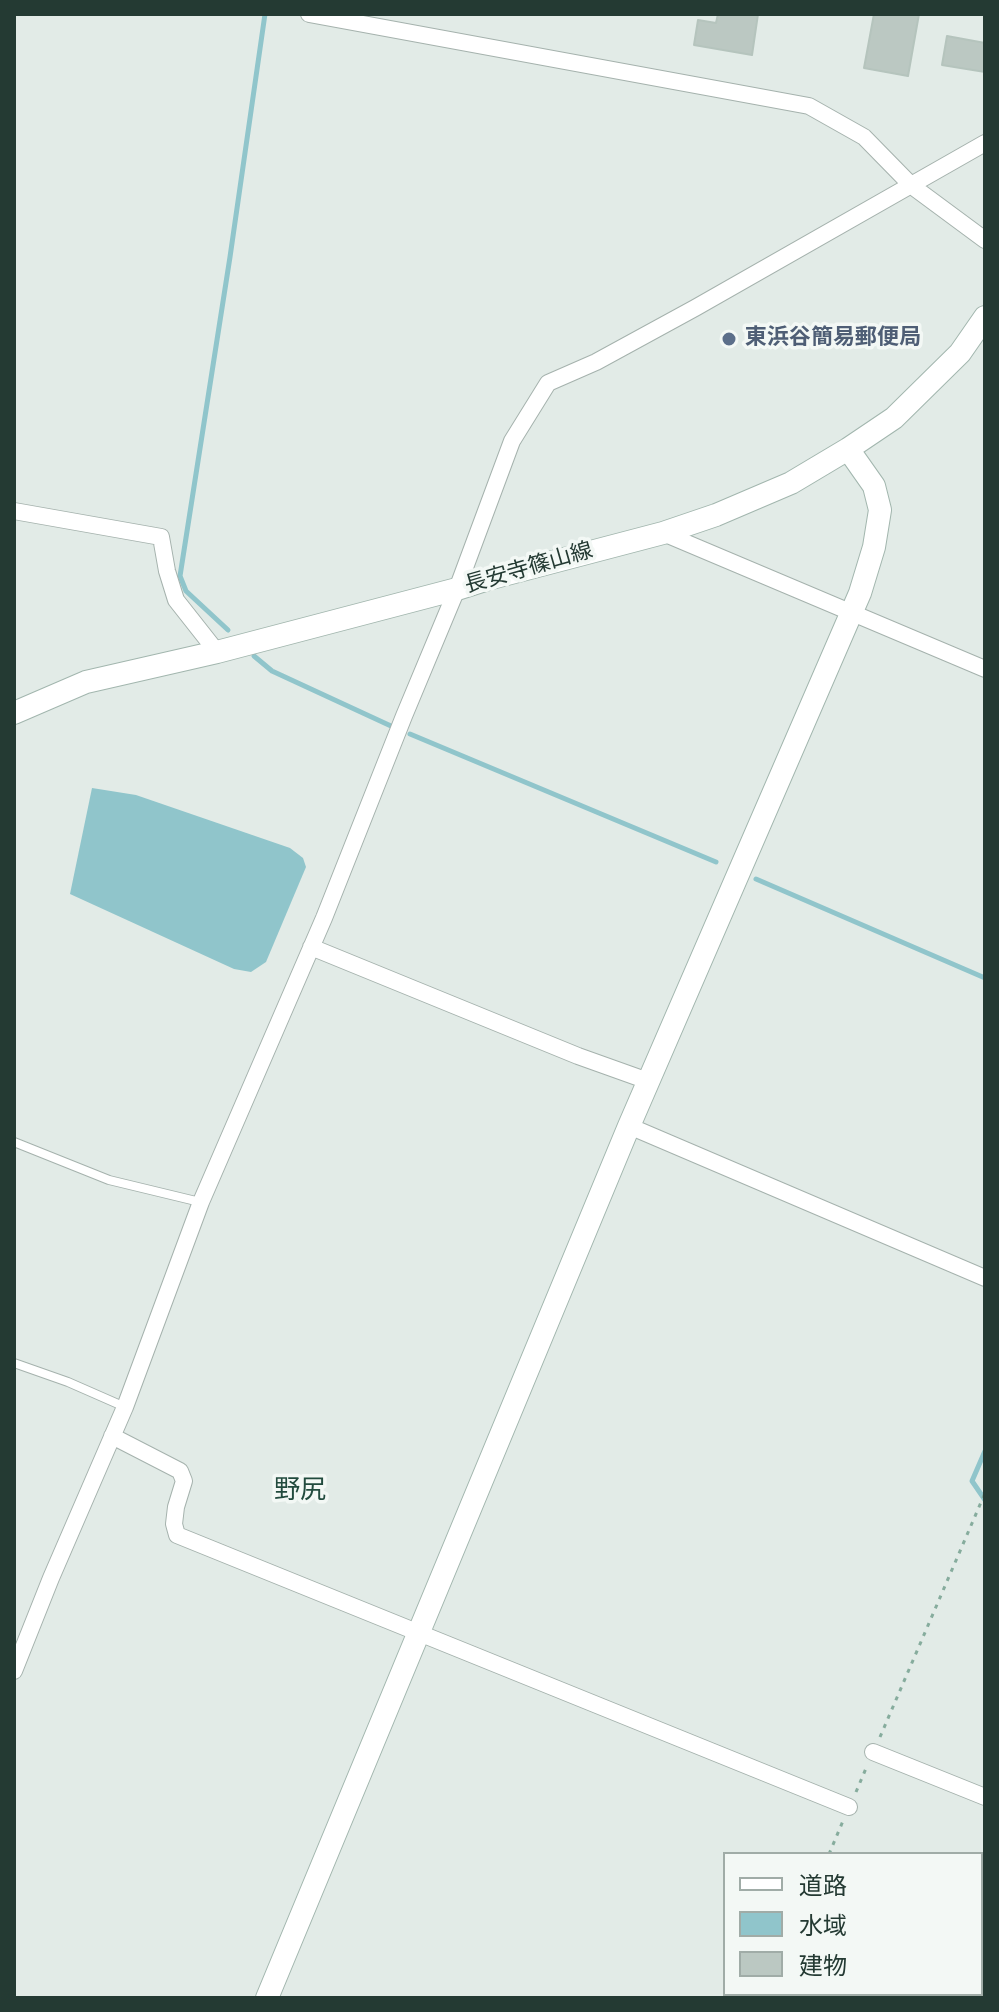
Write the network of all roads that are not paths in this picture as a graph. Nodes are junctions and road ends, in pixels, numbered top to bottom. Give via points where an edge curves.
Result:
1 (309, 14) edge
2 (985, 143) edge
3 (912, 186) junction
4 (985, 240) edge
5 (985, 317) edge
6 (848, 449) junction
7 (14, 511) edge
8 (663, 533) junction
9 (457, 589) junction
10 (852, 612) junction
11 (217, 652) junction
12 (985, 669) edge
13 (14, 713) edge
14 (311, 947) junction
15 (648, 1081) junction
16 (629, 1126) junction
17 (14, 1142) edge
18 (201, 1202) junction
19 (985, 1278) edge
20 (14, 1363) edge
21 (125, 1407) junction
22 (112, 1436) junction
23 (418, 1632) junction
24 (14, 1671) edge
25 (873, 1752) road end
26 (985, 1797) edge
27 (849, 1807) road end
28 (267, 1998) edge

1 - 3 street via 809,106 864,137
2 - 3 street
3 - 4 street
3 - 9 street via 596,362 548,383 512,441
5 - 6 street, 長安寺篠山線 via 960,353 894,418
6 - 8 street, 長安寺篠山線 via 791,483
6 - 10 street via 874,486 880,510 874,547
7 - 11 street via 161,537 176,600
8 - 9 street, 長安寺篠山線
8 - 10 street
9 - 11 street, 長安寺篠山線
9 - 14 street
10 - 12 street
10 - 15 street
11 - 13 street, 長安寺篠山線 via 86,682
14 - 15 street
14 - 18 street
15 - 16 street
16 - 19 street
16 - 23 street
17 - 18 lane via 109,1180
18 - 21 street
20 - 21 lane
21 - 22 street
22 - 23 street via 180,1471 184,1481 176,1507 177,1535
22 - 24 street
23 - 27 street
23 - 28 street
25 - 26 street

